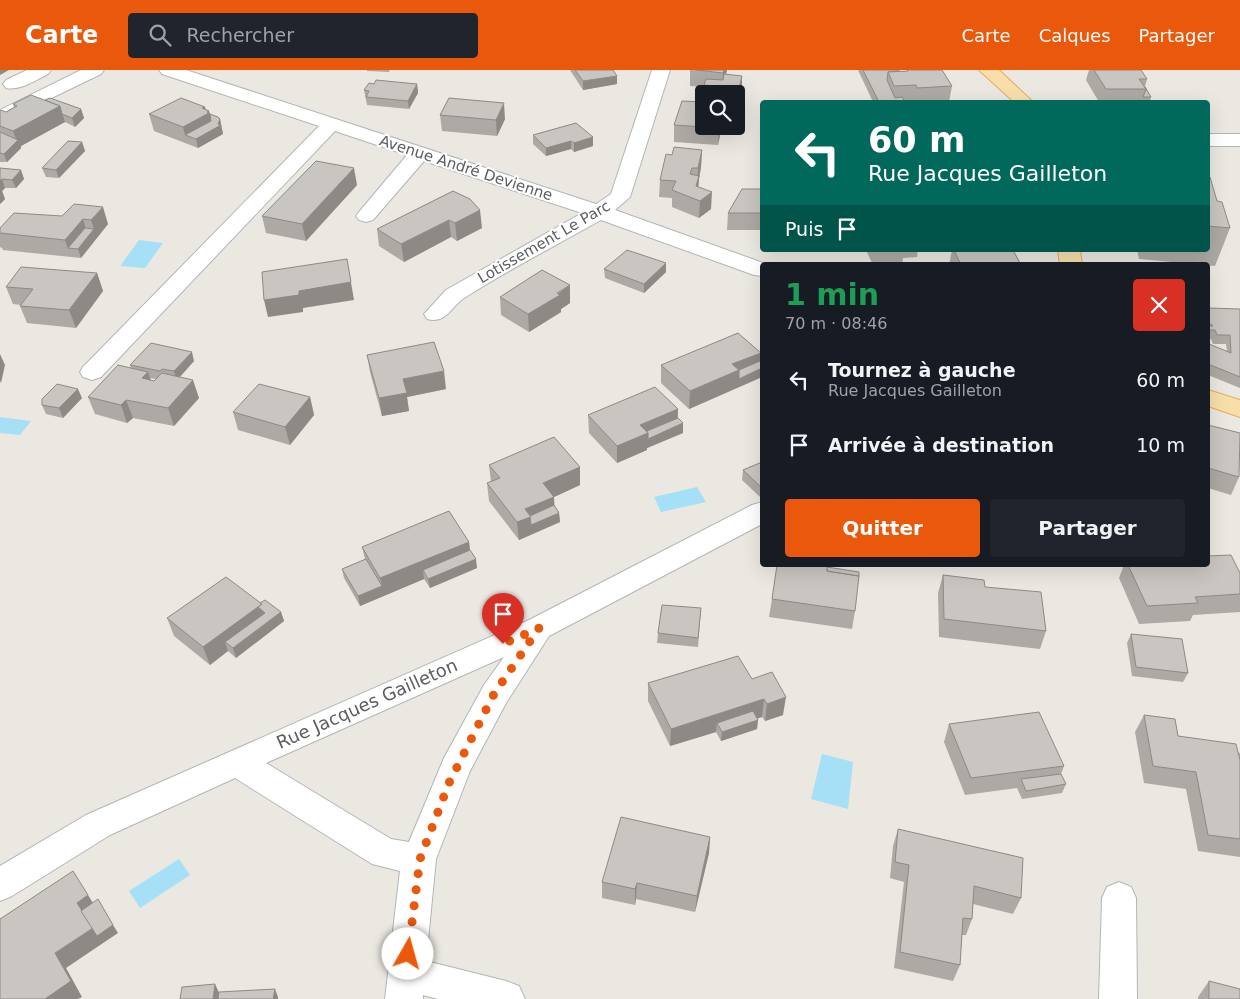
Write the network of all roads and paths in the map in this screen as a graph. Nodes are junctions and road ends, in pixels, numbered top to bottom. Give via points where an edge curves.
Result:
1 (42, 70) edge
2 (96, 70) edge
3 (168, 70) edge
4 (661, 70) edge
5 (988, 70) edge
6 (12, 84) dead end
7 (1022, 100) edge
8 (0, 117) edge
9 (331, 124) junction
10 (1210, 140) edge
11 (1240, 140) edge
12 (420, 153) junction
13 (600, 212) junction
14 (366, 216) dead end
15 (760, 269) edge
16 (435, 314) dead end
17 (92, 372) dead end
18 (1210, 399) edge
19 (1240, 409) edge
20 (760, 513) edge
21 (539, 628) junction
22 (237, 762) junction
23 (420, 859) junction
24 (0, 885) edge
25 (1119, 898) dead end
26 (405, 986) edge
27 (506, 999) edge
28 (1118, 999) edge

1 - 6 street
2 - 8 street
3 - 9 street, Avenue André Devienne
4 - 13 street, Lotissement Le Parc via 620,197
5 - 7 main road
9 - 12 street, Avenue André Devienne
9 - 17 street
10 - 11 street
12 - 13 street, Avenue André Devienne
12 - 14 street
13 - 15 street, Avenue André Devienne
13 - 16 street, Lotissement Le Parc via 454,294
18 - 19 main road
20 - 21 street, Rue Jacques Gailleton
21 - 22 street, Rue Jacques Gailleton
21 - 23 street via 494,694 455,768
22 - 23 street via 384,853
22 - 24 street, Rue Jacques Gailleton via 98,826
23 - 26 street
25 - 28 street
26 - 27 street

